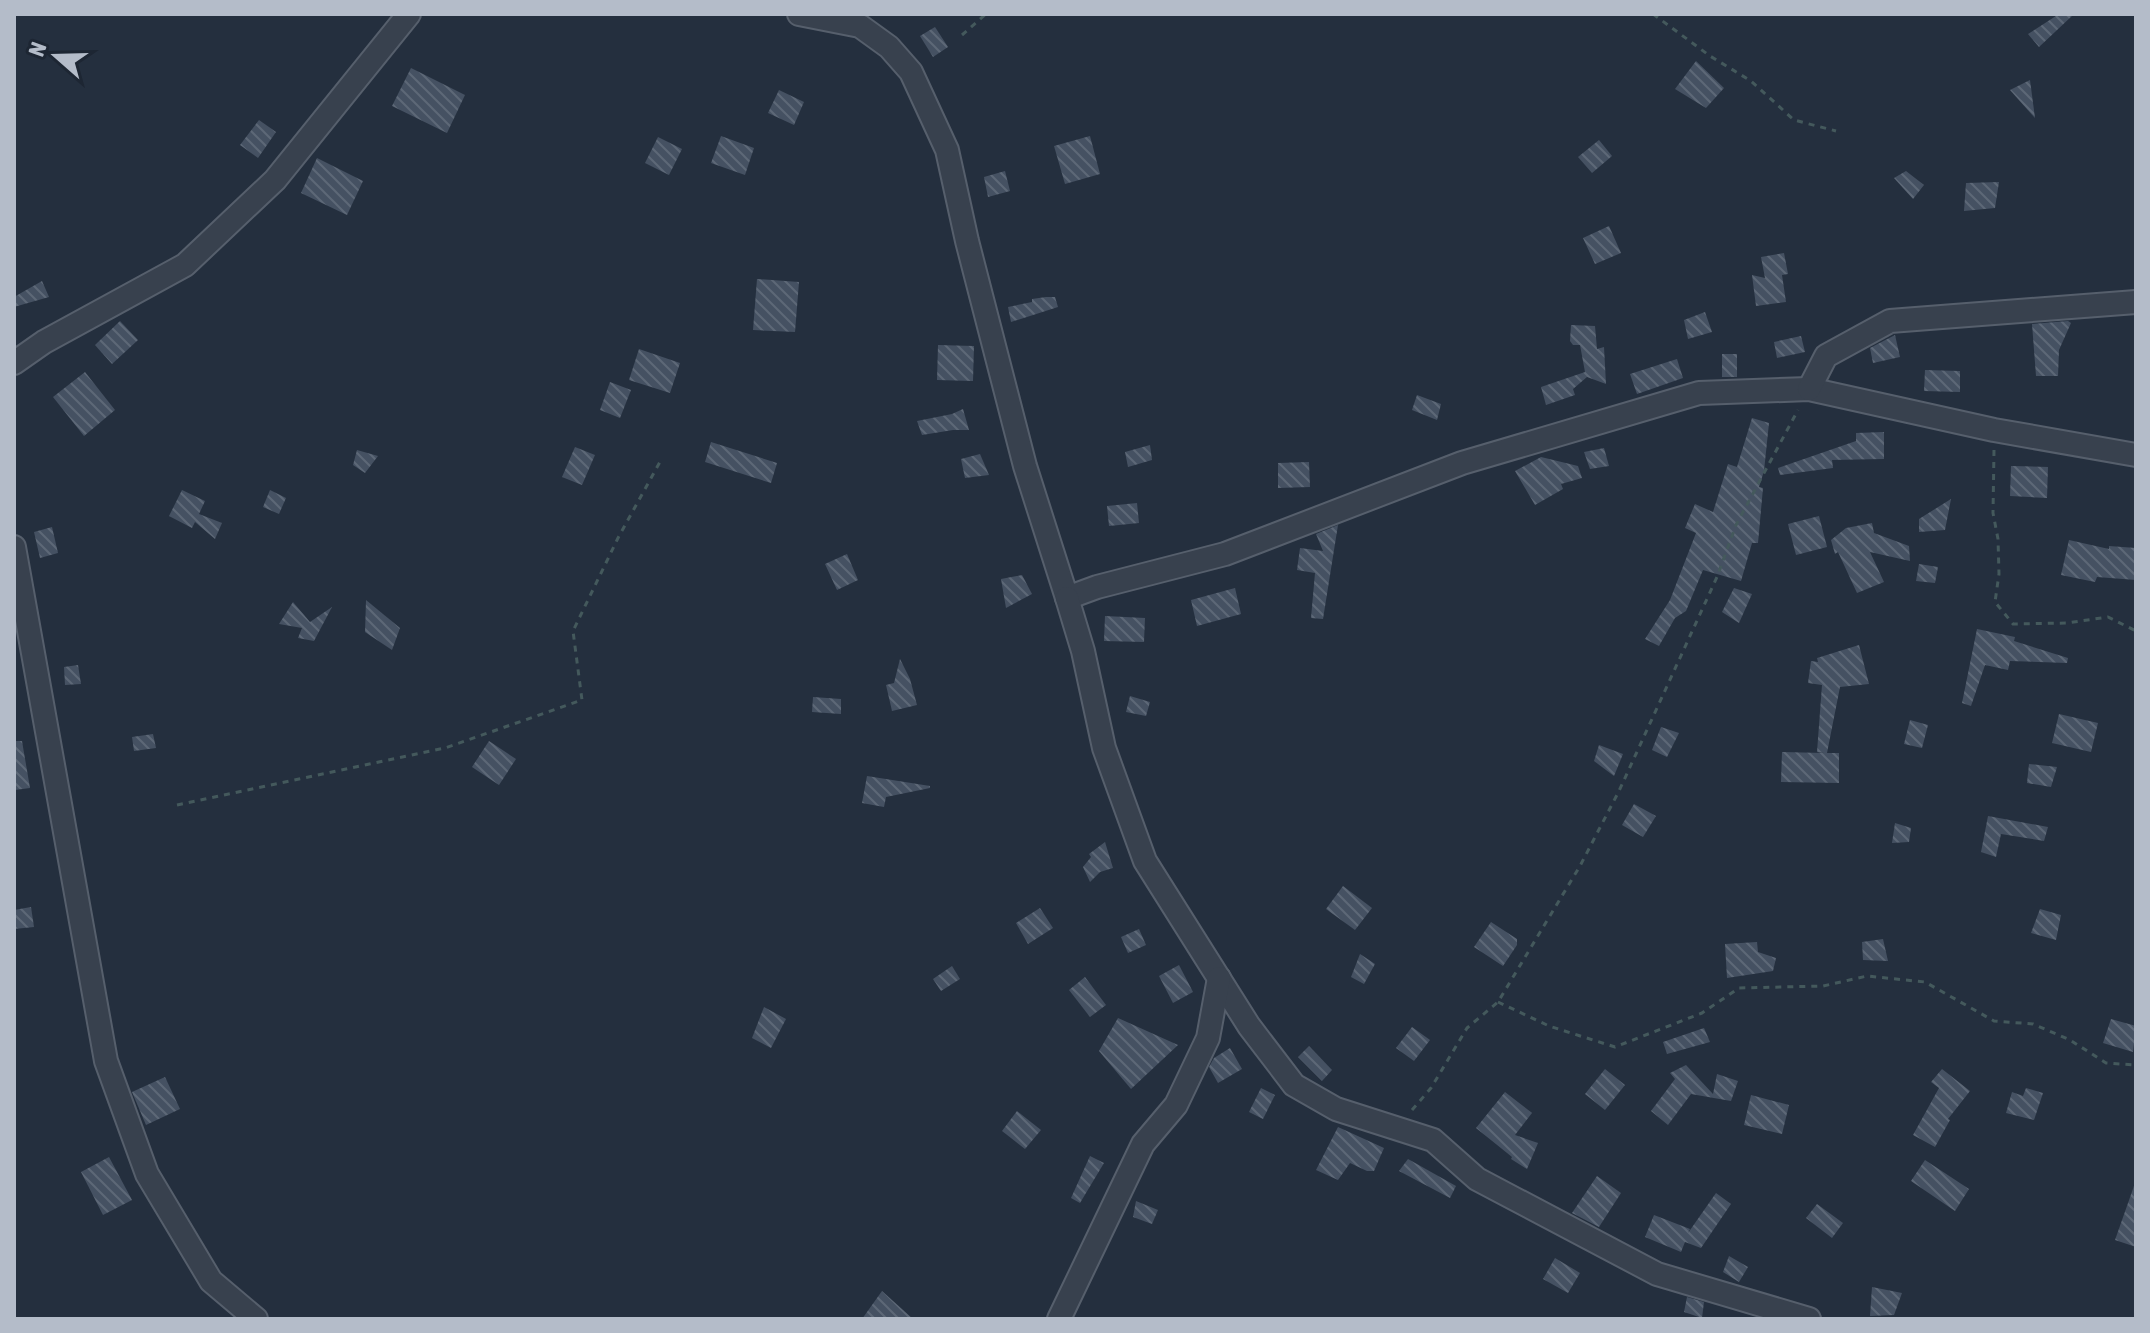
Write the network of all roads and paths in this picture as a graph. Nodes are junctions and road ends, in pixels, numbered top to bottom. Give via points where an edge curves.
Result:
1 (409, 14) edge
2 (799, 14) edge
3 (986, 14) edge
4 (1653, 14) edge
5 (962, 35) dead end
6 (1836, 131) dead end
7 (2136, 302) edge
8 (14, 363) edge
9 (1809, 389) junction
10 (1994, 430) junction
11 (2136, 455) edge
12 (661, 460) dead end
13 (14, 547) edge
14 (1067, 598) junction
15 (2136, 631) edge
16 (177, 805) dead end
17 (1219, 978) junction
18 (1498, 1002) junction
19 (2136, 1065) edge
20 (1397, 1128) junction
21 (256, 1319) edge
22 (1059, 1319) edge
23 (1809, 1319) edge

1 - 8 street via 275,180 185,265
2 - 14 street via 860,26 889,47 911,72 947,150 1025,466
3 - 5 path
4 - 6 path via 1751,81 1794,120
7 - 9 street via 1890,321 1826,356
9 - 10 street
9 - 14 street via 1699,393 1462,463 1225,554
9 - 18 path via 1736,525 1619,791
10 - 11 street
10 - 15 path via 1999,574 1995,602 2013,624 2108,617
12 - 16 path via 573,631 582,700 445,748
13 - 21 street via 106,1061 147,1174 211,1281
14 - 17 street via 1104,748 1145,861
17 - 20 street via 1294,1085 1336,1109
17 - 22 street via 1208,1038 1176,1105 1143,1144
18 - 19 path via 1549,1026 1615,1047 1702,1013 1739,988 1823,986 1867,976 1925,982 1994,1021 2033,1024 2106,1063
18 - 20 path via 1467,1028 1431,1088
20 - 23 street via 1433,1140 1477,1179 1657,1274

